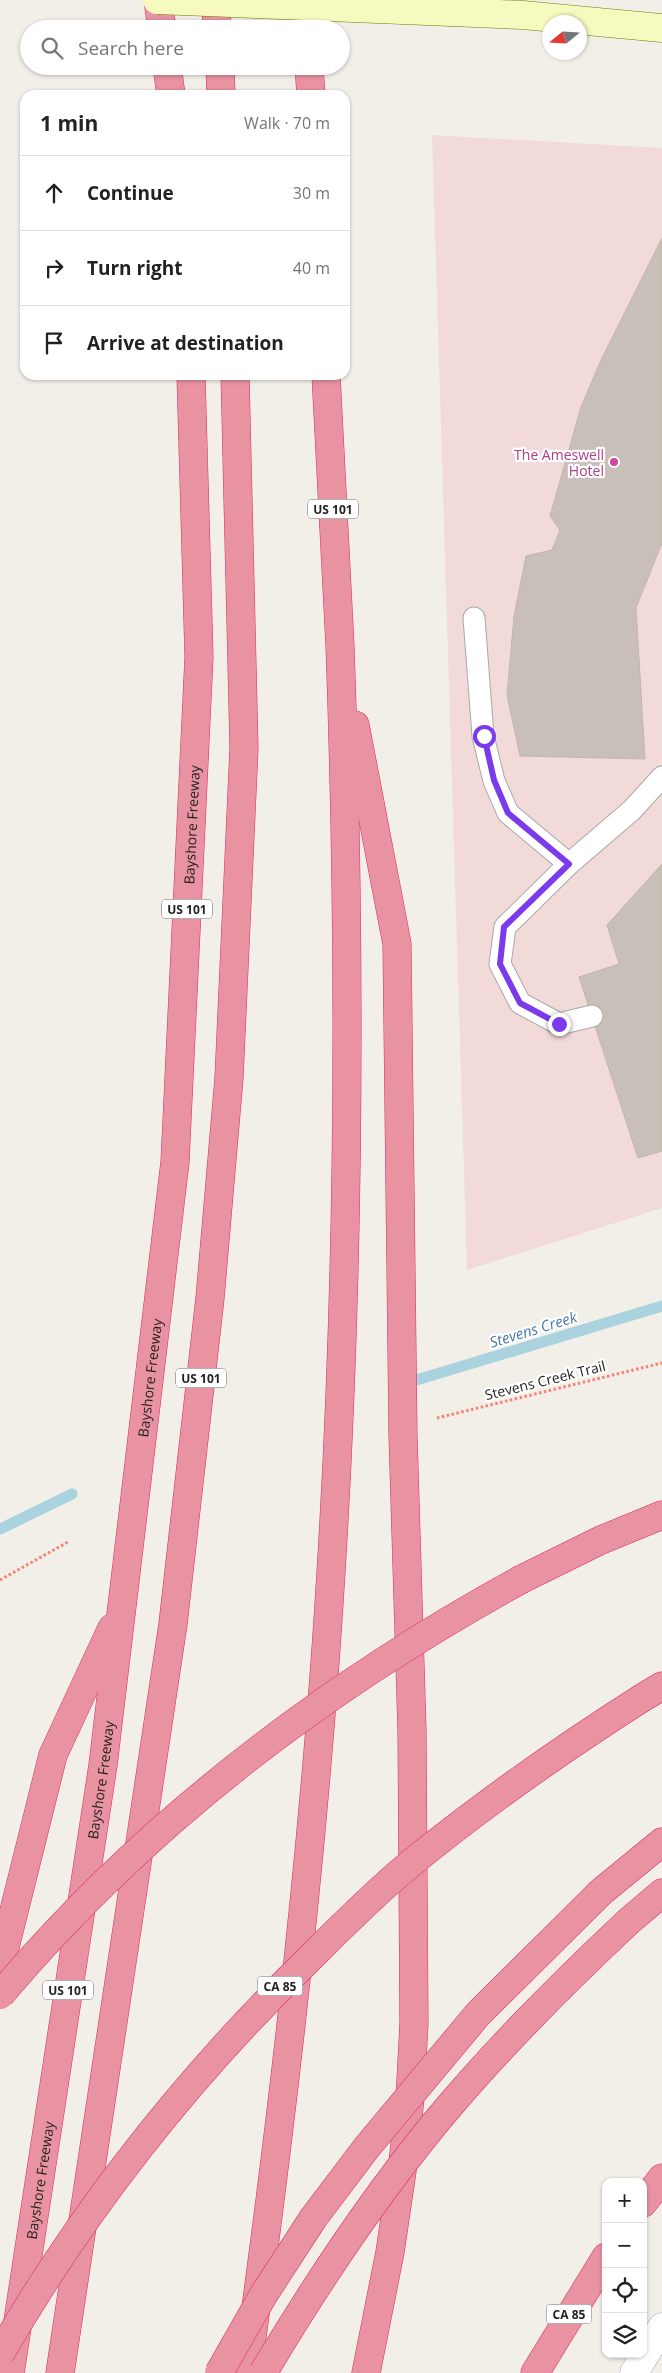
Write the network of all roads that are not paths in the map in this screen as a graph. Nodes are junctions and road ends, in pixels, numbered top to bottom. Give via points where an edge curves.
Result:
1 (157, 0) edge
2 (174, 0) edge
3 (216, 0) edge
4 (306, 0) edge
5 (160, 20) edge
6 (175, 20) edge
7 (217, 20) edge
8 (307, 20) edge
9 (662, 28) edge
10 (168, 75) edge
11 (177, 75) edge
12 (220, 75) edge
13 (310, 75) edge
14 (170, 90) edge
15 (178, 90) edge
16 (221, 90) edge
17 (311, 90) edge
18 (191, 380) edge
19 (235, 380) edge
20 (326, 380) edge
21 (474, 618) dead end
22 (340, 642) junction
23 (662, 777) edge
24 (569, 864) junction
25 (592, 1016) dead end
26 (662, 1515) edge
27 (122, 1606) junction
28 (652, 1692) edge
29 (662, 1842) edge
30 (662, 1893) edge
31 (0, 1967) edge
32 (0, 1995) edge
33 (662, 2178) edge
34 (647, 2198) edge
35 (602, 2263) edge
36 (662, 2327) edge
37 (0, 2354) edge
38 (10, 2373) edge
39 (60, 2373) edge
40 (219, 2373) edge
41 (247, 2373) edge
42 (263, 2373) edge
43 (366, 2373) edge
44 (536, 2373) edge
45 (634, 2373) edge

1 - 5 highway
1 - 9 main road, bridge via 523,14
2 - 6 highway
3 - 7 highway
4 - 8 highway
10 - 14 highway
11 - 15 highway
12 - 16 highway
13 - 17 highway
18 - 27 highway, Bayshore Freeway / US 101 via 199,656 175,1162
19 - 39 highway, US 101 via 244,748 229,1078 211,1288 173,1624
20 - 22 highway, US 101
21 - 24 lane via 484,736 494,780 508,813
22 - 41 highway, US 101 via 346,1051 341,1340 331,1571 301,1936
22 - 43 highway via 396,944 403,1435 412,1730 414,2023 410,2098 391,2243
23 - 24 lane via 632,810
24 - 25 lane via 504,927 500,964 520,1003 559,1024
26 - 32 highway, bridge via 601,1540 449,1619 385,1659 257,1750 194,1800 79,1908
27 - 31 highway via 53,1755
27 - 38 highway, Bayshore Freeway / US 101 via 103,1765
28 - 37 highway, CA 85, bridge via 563,1750 402,1870 282,1985 184,2092 124,2166 73,2237
29 - 40 highway, bridge via 600,1892 478,2014 367,2147 314,2217 264,2294
30 - 42 highway, bridge via 563,1983 451,2104 345,2243
33 - 34 highway
35 - 44 highway, CA 85
36 - 45 street

